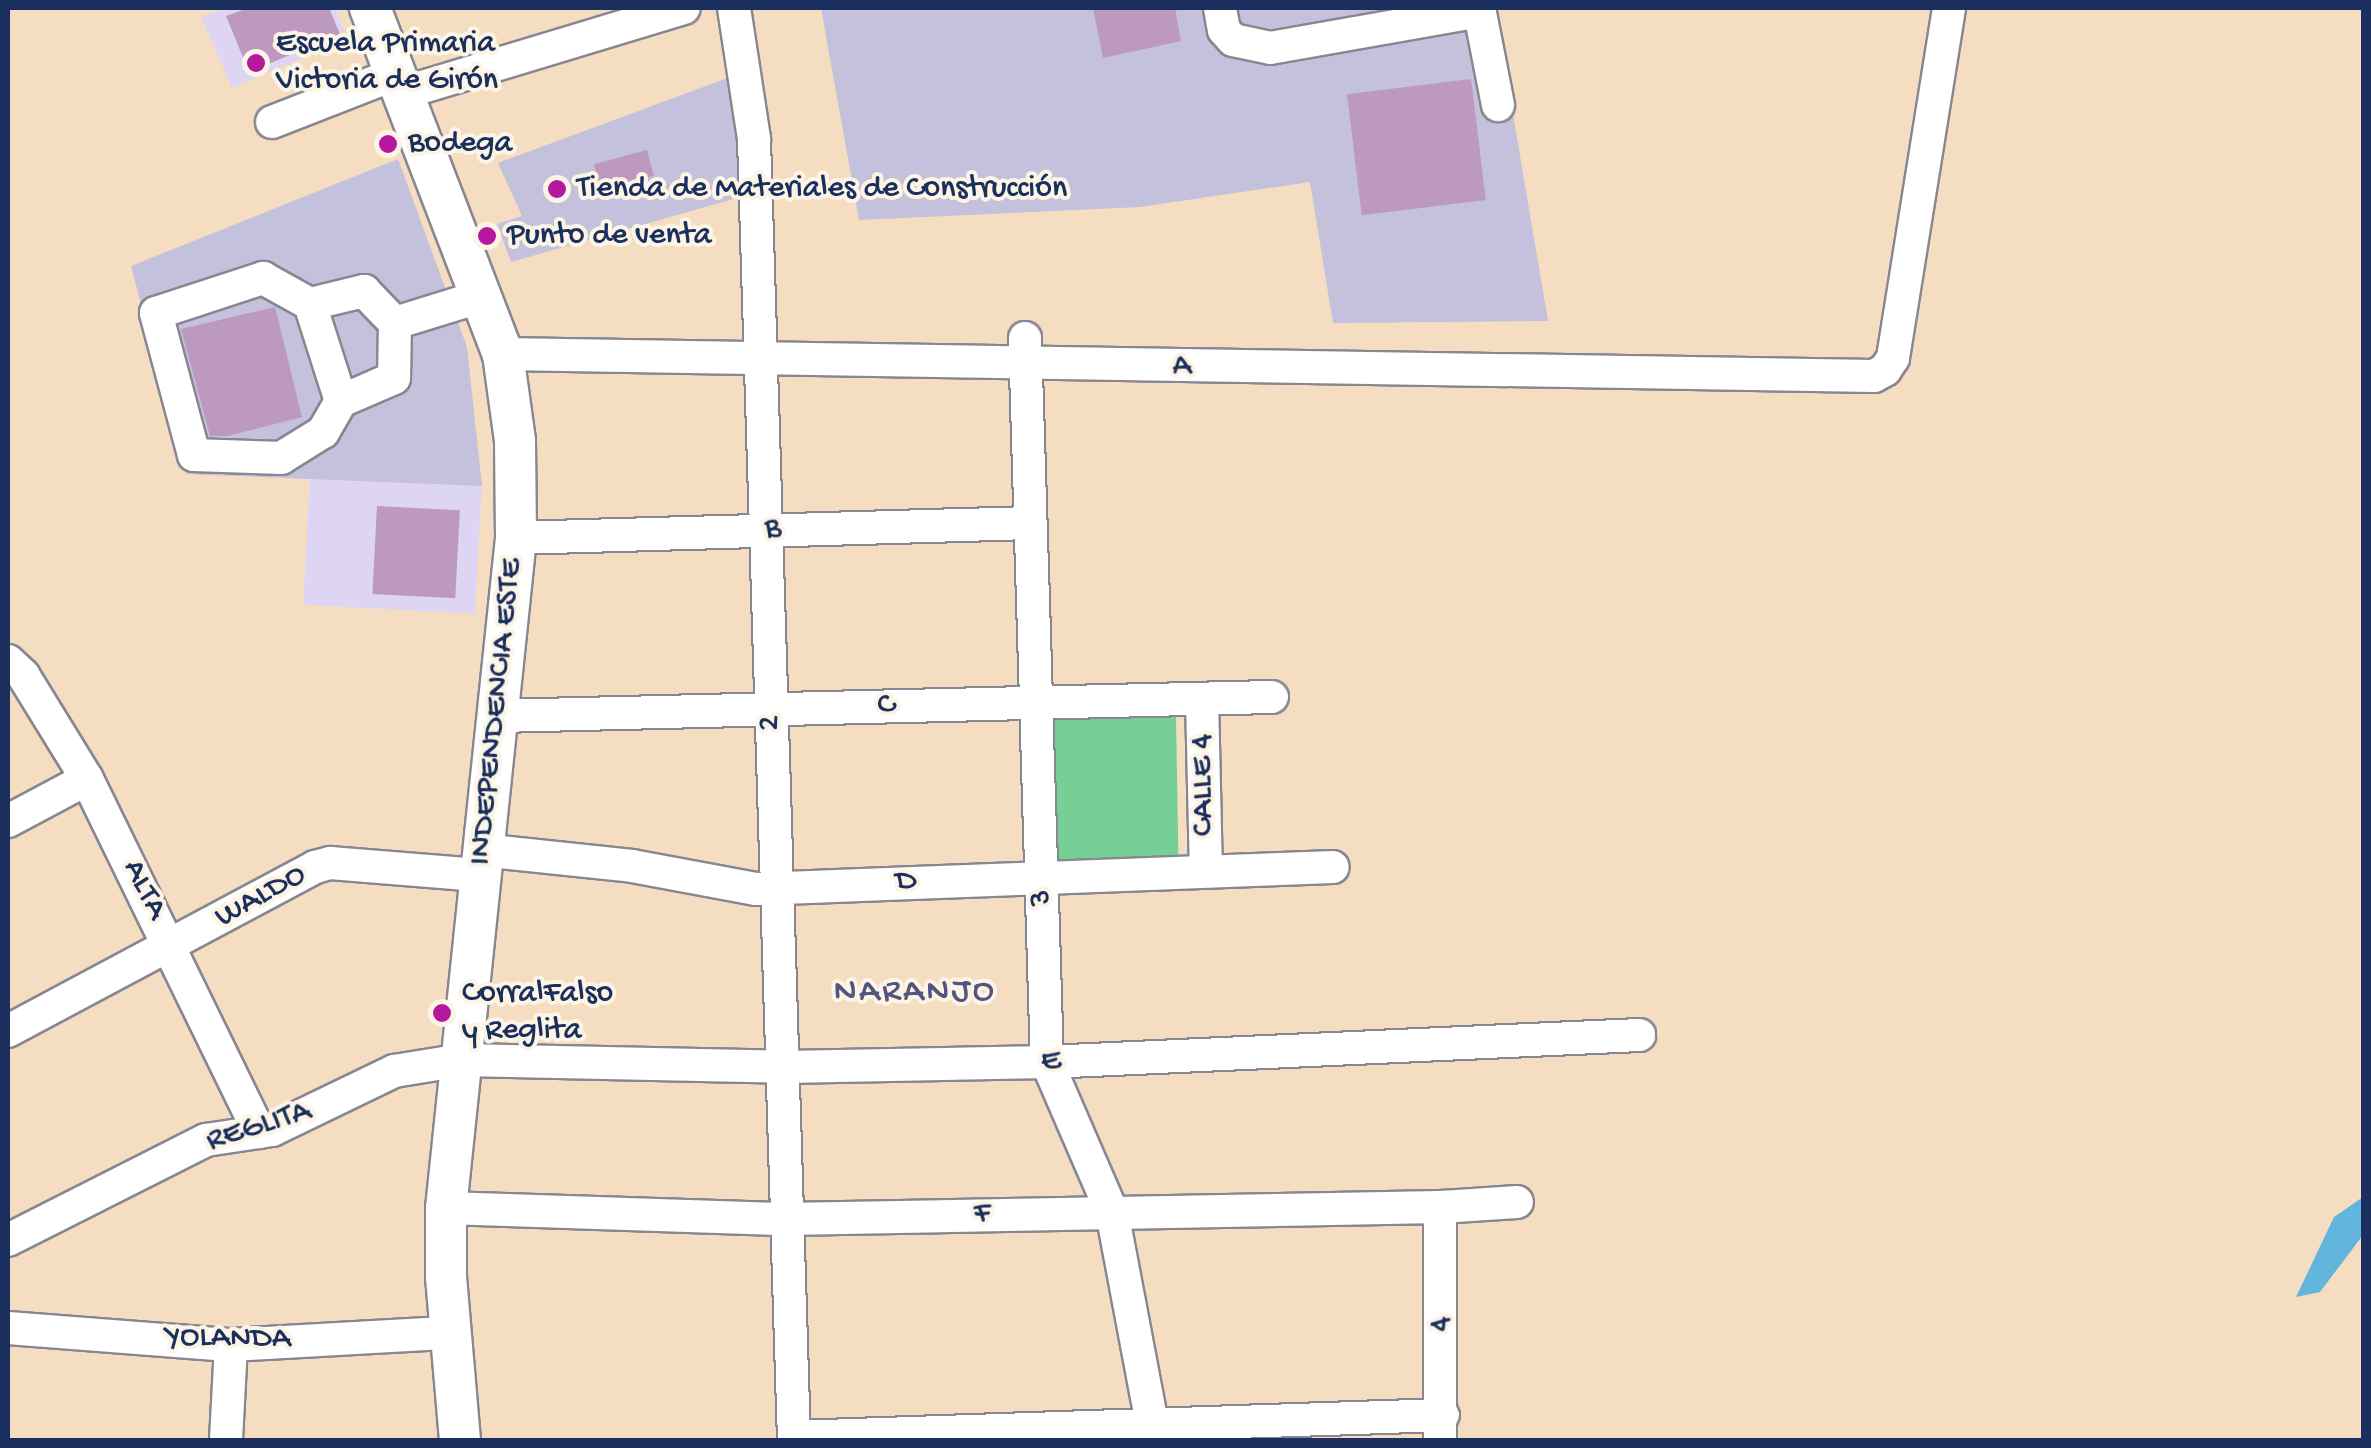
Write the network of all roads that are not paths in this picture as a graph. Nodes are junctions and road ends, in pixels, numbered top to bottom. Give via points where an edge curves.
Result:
1 (370, 8) edge
2 (684, 8) edge
3 (734, 8) edge
4 (1220, 8) edge
5 (1949, 8) edge
6 (1479, 9) edge
7 (402, 82) junction
8 (1498, 105) dead end
9 (272, 122) dead end
10 (482, 296) junction
11 (310, 304) junction
12 (395, 324) junction
13 (1025, 351) junction
14 (502, 354) junction
15 (761, 360) junction
16 (341, 402) junction
17 (1030, 523) junction
18 (763, 530) junction
19 (516, 538) junction
20 (8, 661) edge
21 (1272, 697) dead end
22 (1202, 699) junction
23 (1036, 703) junction
24 (770, 709) junction
25 (499, 716) junction
26 (87, 779) junction
27 (8, 821) edge
28 (480, 863) junction
29 (1333, 866) dead end
30 (1206, 872) junction
31 (1041, 875) junction
32 (777, 888) junction
33 (172, 946) junction
34 (8, 1031) edge
35 (1638, 1035) dead end
36 (462, 1060) junction
37 (1047, 1062) junction
38 (784, 1067) junction
39 (259, 1132) junction
40 (1517, 1202) dead end
41 (1440, 1207) junction
42 (446, 1208) junction
43 (1112, 1212) junction
44 (786, 1218) junction
45 (8, 1240) edge
46 (8, 1328) edge
47 (449, 1333) junction
48 (231, 1344) junction
49 (1442, 1428) edge
50 (1154, 1431) edge
51 (794, 1439) edge
52 (226, 1440) edge
53 (460, 1440) edge

1 - 7 main road, INDEPENDENCIA ESTE
2 - 7 street
3 - 15 street, 2 via 754,139
4 - 6 street via 1233,40 1270,48
5 - 13 street, A via 1893,358 1885,370 1861,377
6 - 8 street
7 - 9 street
7 - 10 main road, INDEPENDENCIA ESTE
10 - 12 street
10 - 14 main road, INDEPENDENCIA ESTE
11 - 12 street via 364,290
11 - 16 street
11 - 16 street via 263,278 156,313 194,455 281,458 324,432
12 - 16 street via 394,378
13 - 15 street, A
13 - 17 street, 3
14 - 15 street, A
14 - 19 main road, INDEPENDENCIA ESTE via 515,440
15 - 18 street, 2
17 - 18 street, B
17 - 23 street, 3
18 - 19 street, B
18 - 24 street, 2
19 - 25 main road, INDEPENDENCIA ESTE
20 - 26 street, ALTA
21 - 22 street, C
22 - 23 street, C
22 - 30 street, CALLE 4
23 - 24 street, C
23 - 31 street, 3
24 - 25 street, C
24 - 32 street, 2
25 - 28 main road, INDEPENDENCIA ESTE
26 - 27 street
26 - 33 street, ALTA
28 - 32 street, D via 632,866
28 - 33 street, WALDO via 315,867
28 - 36 main road, INDEPENDENCIA ESTE
29 - 30 street, D
30 - 31 street, D
31 - 32 street, D
31 - 37 street, 3
32 - 38 street, 2
33 - 34 street, WALDO
33 - 39 street, ALTA
35 - 37 street, E
36 - 38 street, E
36 - 39 street, REGLITA via 394,1071
36 - 42 main road, INDEPENDENCIA ESTE
37 - 38 street, E
37 - 43 street, 3
38 - 44 street, 2
39 - 45 street, REGLITA via 206,1140
40 - 41 street, F
41 - 43 street, F
41 - 49 street, 4
42 - 44 street, F
42 - 47 main road, INDEPENDENCIA ESTE
43 - 44 street, F
43 - 50 street, 3
44 - 51 street, 2
46 - 48 street, YOLANDA
47 - 48 street, YOLANDA
47 - 53 main road, INDEPENDENCIA ESTE
48 - 52 street
49 - 50 street
50 - 51 street

